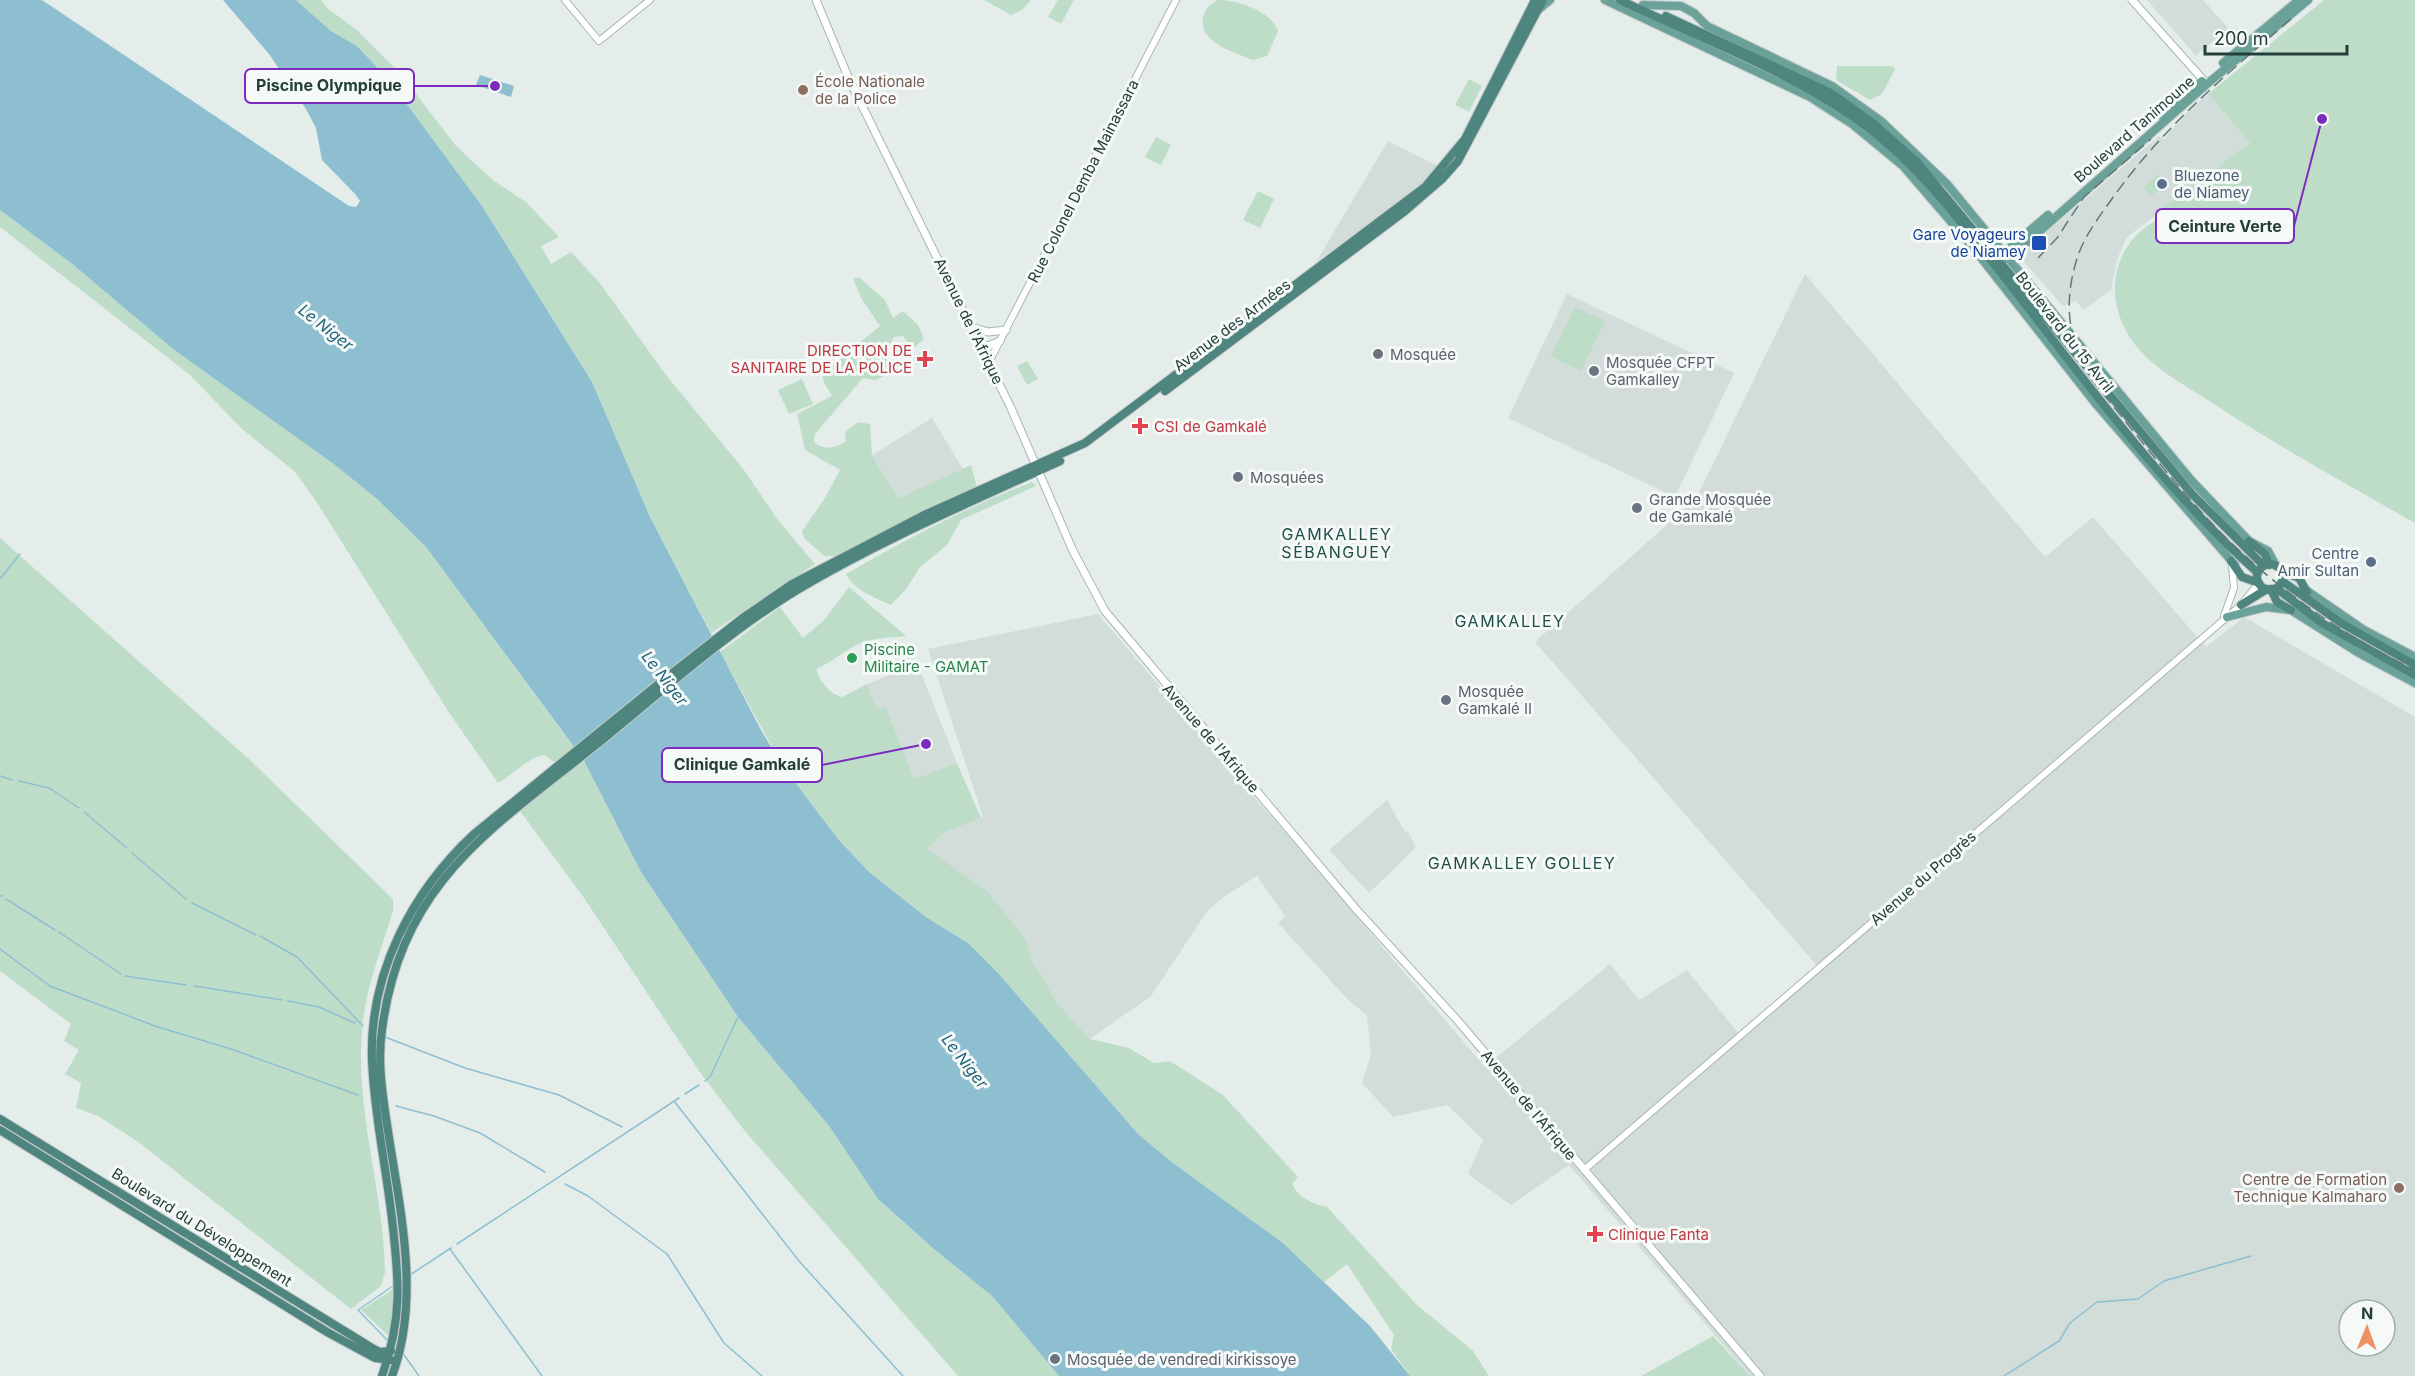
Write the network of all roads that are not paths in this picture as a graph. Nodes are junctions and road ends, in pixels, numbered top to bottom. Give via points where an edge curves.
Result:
1 (565, 0) edge
2 (650, 0) edge
3 (816, 0) edge
4 (1176, 0) edge
5 (1543, 0) edge
6 (1550, 0) edge
7 (1605, 0) edge
8 (1620, 0) edge
9 (1633, 0) edge
10 (2132, 0) edge
11 (2299, 0) edge
12 (2308, 0) edge
13 (1535, 4) edge
14 (1643, 5) junction
15 (2205, 82) junction
16 (1994, 241) junction
17 (2021, 241) junction
18 (2006, 256) junction
19 (2018, 271) junction
20 (972, 327) junction
21 (1006, 330) junction
22 (1000, 341) junction
23 (980, 344) junction
24 (989, 362) junction
25 (1038, 468) junction
26 (2249, 541) joint
27 (2231, 560) junction
28 (2276, 571) junction
29 (2258, 579) junction
30 (2270, 589) junction
31 (2307, 592) joint
32 (2241, 605) junction
33 (2286, 609) junction
34 (2225, 619) junction
35 (2415, 657) edge
36 (2415, 665) edge
37 (2415, 675) edge
38 (2415, 683) edge
39 (0, 1119) edge
40 (0, 1130) edge
41 (1584, 1170) junction
42 (245, 1275) junction
43 (268, 1289) junction
44 (394, 1352) junction
45 (375, 1358) junction
46 (382, 1376) edge
47 (392, 1376) edge
48 (1760, 1376) edge

1 - 2 street via 599,41
3 - 20 main road, Avenue de l'Afrique via 853,87
4 - 21 street, Rue Colonel Demba Mainassara
5 - 13 highway, Avenue des Armées
6 - 13 main road
7 - 27 main road, Boulevard du 15 Avril via 1810,97 1852,124 1903,166 1971,245 2096,404
8 - 29 highway, Boulevard du 15 Avril via 1824,97 1867,126 1900,155 1980,247 2183,499
9 - 14 highway, Boulevard du 15 Avril
10 - 15 main road
11 - 15 main road, Boulevard Tanimoune
12 - 15 main road, Boulevard Tanimoune
13 - 25 highway, Avenue des Armées via 1465,139 1425,187 1110,426
14 - 16 main road, Boulevard du 15 Avril via 1681,6 1707,27 1832,86 1881,121 1927,162
14 - 28 highway, Boulevard du 15 Avril via 1820,87 1895,142 1936,183 2204,508
15 - 17 main road, Boulevard Tanimoune
16 - 17 main road
16 - 18 main road, Boulevard du 15 Avril
17 - 18 main road, Boulevard Tanimoune
17 - 19 main road
18 - 19 main road, Boulevard du 15 Avril
19 - 26 main road, Boulevard du 15 Avril via 2191,480
20 - 21 main road via 992,333
20 - 23 main road, Avenue de l'Afrique
21 - 22 street, Rue Colonel Demba Mainassara
22 - 23 main road via 988,346
22 - 24 street, Rue Colonel Demba Mainassara
23 - 24 main road, Avenue de l'Afrique
24 - 25 main road, Avenue de l'Afrique
25 - 41 main road, Avenue de l'Afrique via 1095,595 1122,633
25 - 44 highway, Avenue des Armées via 792,585 744,617 444,864 391,953 382,983 377,1032 379,1094 398,1277
26 - 28 highway via 2265,554
27 - 29 highway via 2242,577
27 - 34 street via 2234,588
28 - 29 highway
28 - 30 highway
28 - 31 highway via 2299,578
28 - 36 highway, Boulevard du 15 Avril via 2341,623
29 - 30 highway
29 - 32 street, Avenue du Progrès
30 - 32 highway
30 - 33 highway
30 - 37 highway
31 - 35 main road via 2364,630
32 - 34 street, Avenue du Progrès
33 - 34 main road via 2258,608
33 - 38 main road
34 - 41 street, Avenue du Progrès
39 - 42 highway, Boulevard du Développement
40 - 42 highway, Boulevard du Développement
41 - 48 main road, Avenue de l'Afrique
42 - 43 highway, Boulevard du Développement
43 - 44 highway, Boulevard du Développement via 372,1348
43 - 45 highway, Boulevard du Développement
44 - 45 highway
44 - 46 highway
44 - 47 highway
45 - 46 highway via 381,1365

